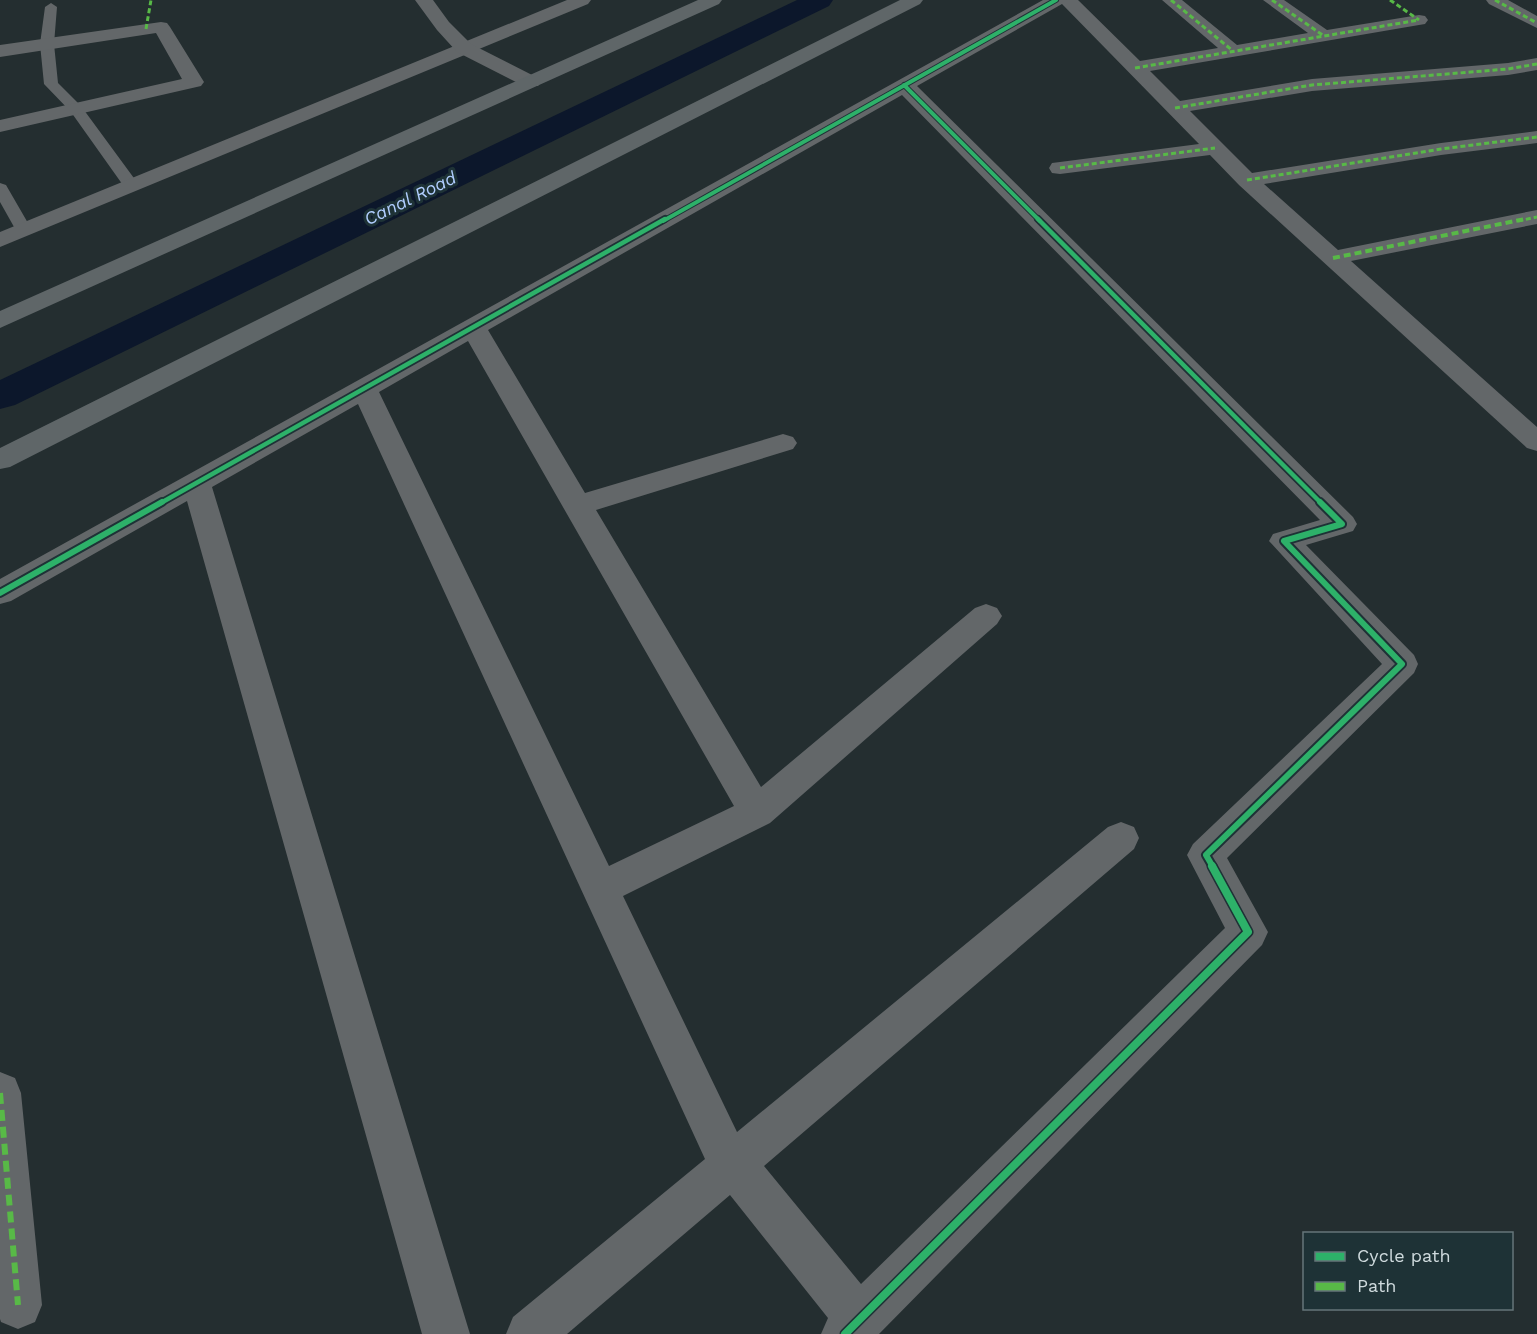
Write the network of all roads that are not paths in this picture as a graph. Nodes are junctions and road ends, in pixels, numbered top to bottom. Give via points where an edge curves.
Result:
1 (151, 0) edge
2 (424, 0) edge
3 (582, 0) edge
4 (713, 0) edge
5 (914, 0) edge
6 (1056, 0) edge
7 (1068, 0) edge
8 (1171, 0) edge
9 (1272, 0) edge
10 (1390, 0) edge
11 (1495, 0) edge
12 (51, 7) dead end
13 (1537, 23) edge
14 (146, 29) junction
15 (1324, 36) junction
16 (47, 44) junction
17 (464, 48) junction
18 (0, 51) edge
19 (1233, 51) junction
20 (1537, 64) edge
21 (1135, 68) junction
22 (531, 82) junction
23 (904, 85) junction
24 (1175, 108) junction
25 (75, 109) junction
26 (0, 126) edge
27 (1537, 137) edge
28 (1215, 148) junction
29 (1060, 168) dead end
30 (1247, 180) junction
31 (132, 185) junction
32 (0, 188) edge
33 (1537, 217) edge
34 (24, 230) junction
35 (0, 240) edge
36 (1333, 258) junction
37 (0, 320) edge
38 (473, 327) junction
39 (364, 389) junction
40 (1537, 442) edge
41 (783, 443) dead end
42 (0, 460) edge
43 (196, 483) junction
44 (577, 506) junction
45 (0, 593) edge
46 (986, 616) dead end
47 (757, 812) junction
48 (1121, 838) dead end
49 (599, 889) junction
50 (0, 1093) edge
51 (732, 1163) junction
52 (18, 1305) dead end
53 (852, 1327) edge
54 (446, 1334) edge
55 (530, 1334) edge

1 - 14 street
2 - 17 street
3 - 17 street
4 - 22 highway
5 - 42 highway
6 - 23 street
7 - 21 street
8 - 19 street
9 - 15 street
10 - 15 street via 1419,20
11 - 13 street
12 - 16 lane
14 - 16 street
14 - 25 street via 161,27 194,82
15 - 19 street
16 - 18 street
16 - 25 lane via 51,84
17 - 22 street
17 - 31 street
19 - 21 street
20 - 24 street via 1312,86
21 - 24 street
22 - 37 highway
23 - 38 street
23 - 53 street via 1342,524 1284,541 1402,664 1206,855 1248,932
24 - 28 street
25 - 26 street
25 - 31 lane
27 - 30 street
28 - 29 street
28 - 30 street
30 - 36 street
31 - 34 street
32 - 34 lane
33 - 36 street
34 - 35 street
36 - 40 street
38 - 39 street
38 - 44 street
39 - 43 street
39 - 49 street
41 - 44 street
43 - 45 street
43 - 54 street
44 - 47 street
46 - 47 street
47 - 49 street
48 - 51 street
49 - 51 street
50 - 52 street
51 - 53 street
51 - 55 street

